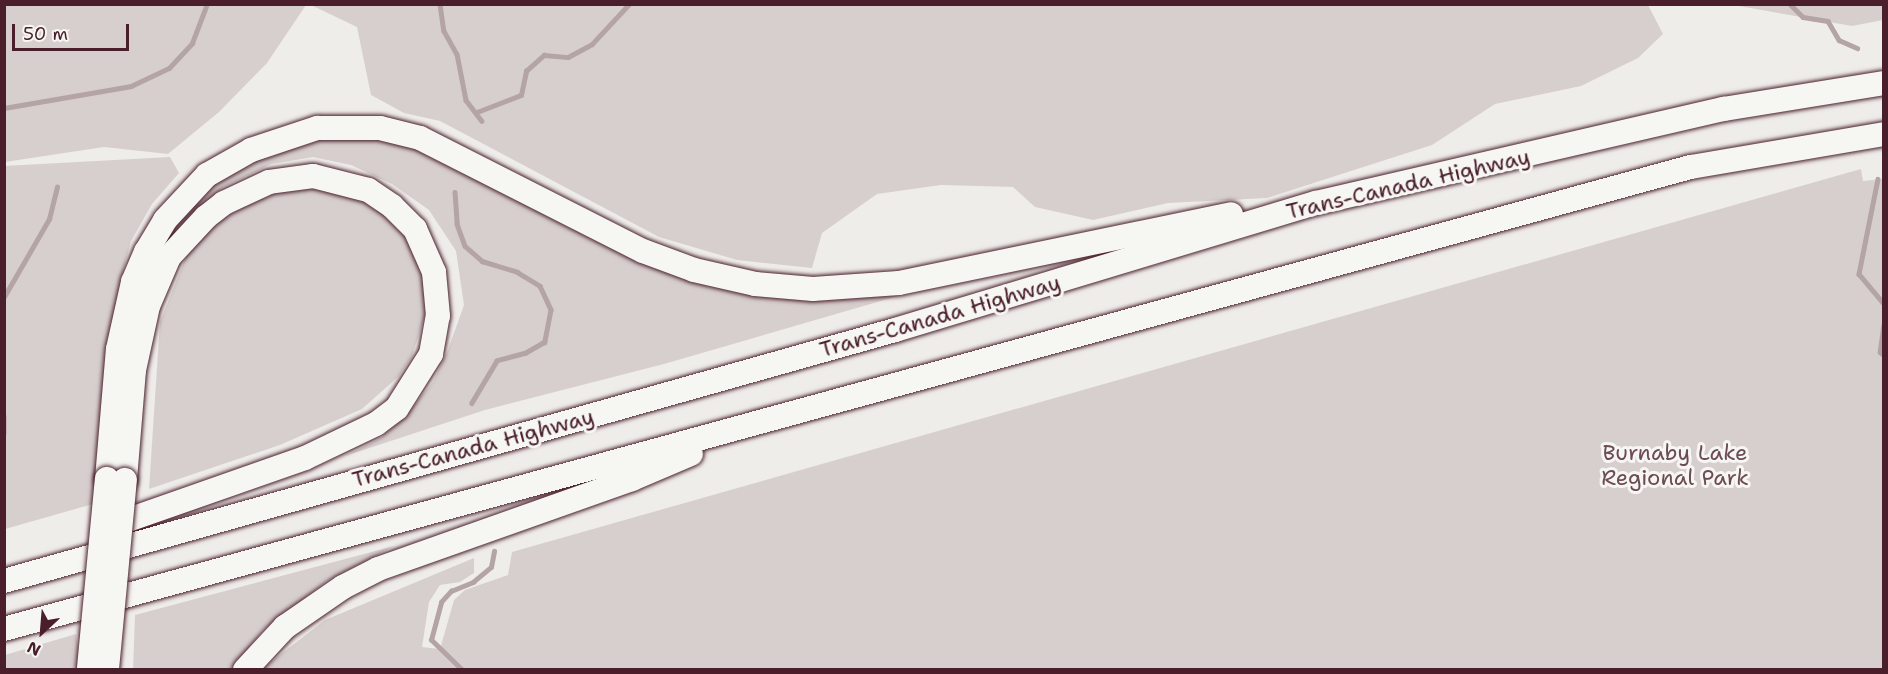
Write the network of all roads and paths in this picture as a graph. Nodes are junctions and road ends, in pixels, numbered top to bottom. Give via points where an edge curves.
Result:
1 (1884, 83) edge
2 (1884, 134) edge
3 (1316, 203) junction
4 (766, 422) junction
5 (116, 480) junction
6 (30, 573) junction
7 (4, 581) edge
8 (4, 629) edge
9 (98, 669) edge
10 (245, 669) edge

1 - 3 highway, Trans-Canada Highway via 1724,109
2 - 4 highway via 1691,167
3 - 5 highway via 1264,206 899,283 813,289 755,284 694,270 643,251 420,138 380,128 317,128 250,150 207,176 165,220 146,252 133,282 118,349
3 - 6 highway, Trans-Canada Highway via 895,330
4 - 8 highway
4 - 10 highway via 632,479 378,569 294,620
5 - 6 highway via 148,306 169,257 206,217 233,198 269,182 313,176 368,190 392,206 415,229 434,272 438,316 431,354 397,408 346,440 128,520
5 - 9 highway, bridge
6 - 7 highway, Trans-Canada Highway

